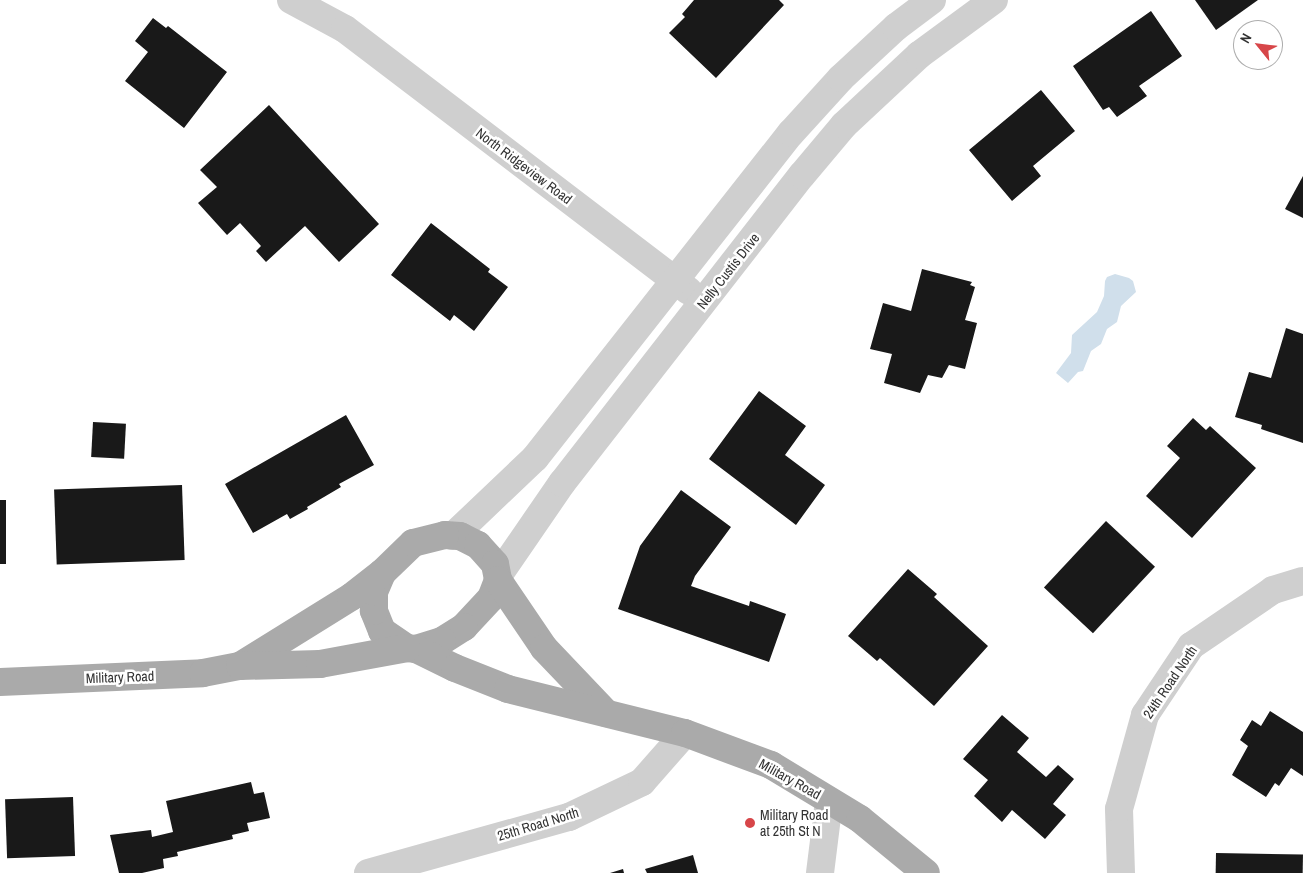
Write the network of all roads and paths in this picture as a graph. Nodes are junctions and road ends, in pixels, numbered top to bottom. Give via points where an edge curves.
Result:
1 (291, 0) edge
2 (332, 0) edge
3 (932, 0) edge
4 (994, 0) edge
5 (896, 27) junction
6 (345, 29) junction
7 (919, 55) junction
8 (675, 280) junction
9 (704, 302) junction
10 (453, 536) junction
11 (382, 574) junction
12 (498, 578) junction
13 (1303, 581) edge
14 (411, 648) junction
15 (240, 666) junction
16 (0, 682) edge
17 (606, 714) junction
18 (685, 733) junction
19 (830, 801) junction
20 (368, 873) edge
21 (820, 873) edge
22 (926, 873) edge
23 (1121, 873) edge

1 - 6 street, North Ridgeview Road
2 - 6 street, North Ridgeview Road
3 - 5 street
4 - 7 street, Nelly Custis Drive
5 - 7 street
5 - 8 street via 841,78 791,134
6 - 8 street, North Ridgeview Road
7 - 9 street, Nelly Custis Drive via 844,125
8 - 9 street, North Ridgeview Road
8 - 10 street via 535,458
9 - 12 street, Nelly Custis Drive via 562,484
10 - 11 main road via 413,543
10 - 12 main road via 469,539 478,545 495,564
11 - 14 main road via 374,592 374,611 382,631
11 - 15 main road, Military Road
12 - 14 main road via 491,598 464,627 442,641
12 - 17 main road via 544,648
13 - 23 street, 24th Road North via 1273,590 1191,646 1145,714 1119,808
14 - 15 main road, Military Road via 320,664
14 - 17 main road, Military Road via 508,689
15 - 16 main road, Military Road via 203,673
17 - 18 main road, Military Road
18 - 19 main road, Military Road via 771,765
18 - 20 street, 25th Road North via 642,782 569,817
19 - 21 street
19 - 22 main road, Military Road via 860,819

